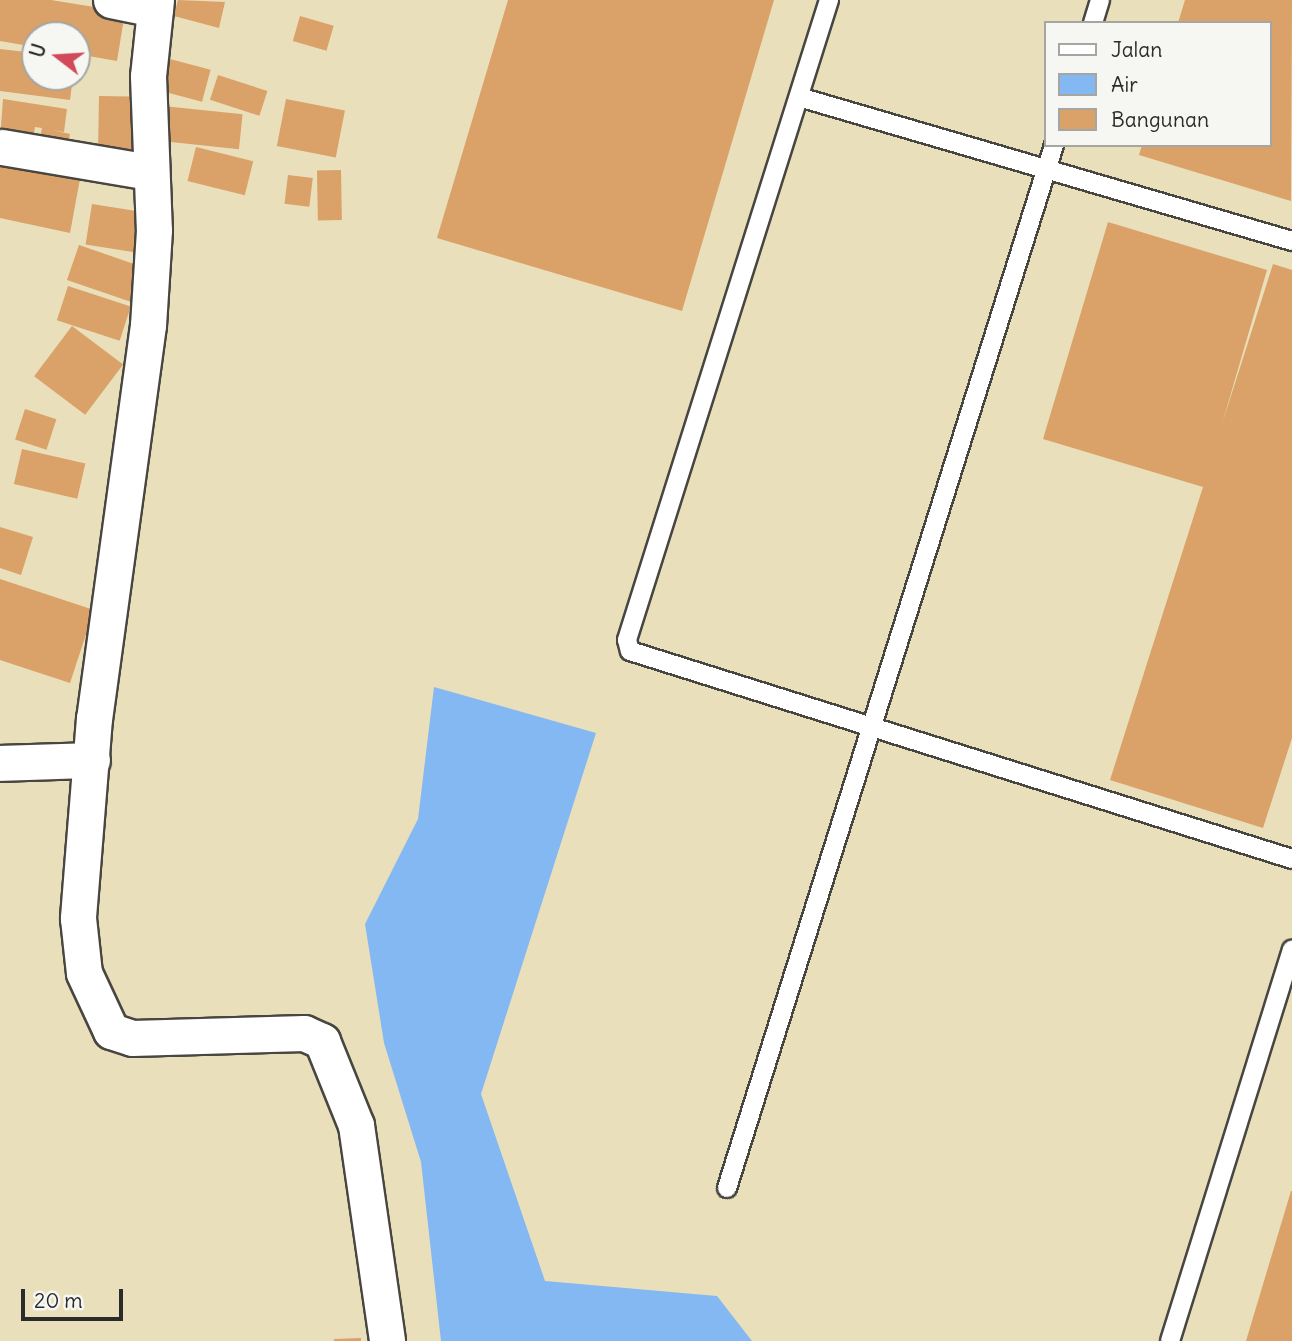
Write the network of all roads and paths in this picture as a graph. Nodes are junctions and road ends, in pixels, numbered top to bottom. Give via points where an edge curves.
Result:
1 (111, 0) edge
2 (829, 0) edge
3 (1100, 0) edge
4 (155, 4) edge
5 (1094, 21) edge
6 (799, 97) junction
7 (2, 147) dead end
8 (1053, 147) edge
9 (150, 172) junction
10 (1046, 173) junction
11 (1292, 241) edge
12 (870, 728) junction
13 (92, 760) junction
14 (0, 763) edge
15 (1292, 859) edge
16 (1292, 950) edge
17 (727, 1188) dead end
18 (387, 1341) edge
19 (1170, 1341) edge

1 - 4 street
2 - 6 lane
3 - 5 lane
4 - 9 street
6 - 10 lane
6 - 12 lane via 627,640 642,659
7 - 9 street
8 - 10 lane
9 - 13 street via 148,326
10 - 11 lane
10 - 12 lane
12 - 15 lane
12 - 17 lane
13 - 14 street
13 - 18 street via 78,918 94,1004 111,1031 132,1038 304,1033 322,1041 356,1125
16 - 19 lane

